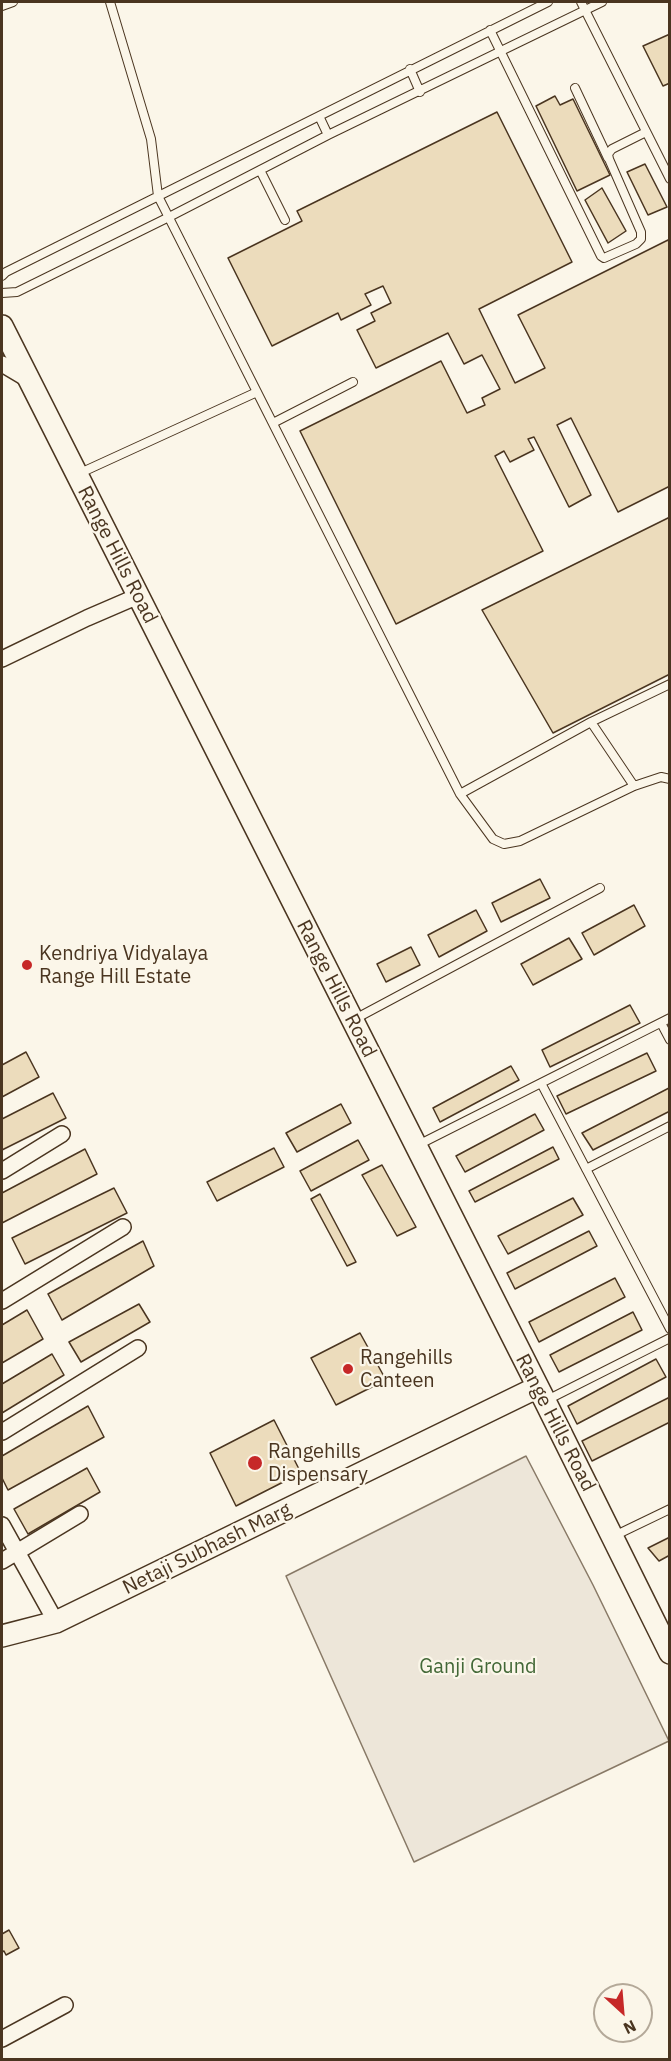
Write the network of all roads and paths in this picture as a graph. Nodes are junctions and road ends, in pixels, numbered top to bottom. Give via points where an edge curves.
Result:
1 (13, 2) edge
2 (110, 2) edge
3 (548, 2) edge
4 (581, 2) edge
5 (602, 2) edge
6 (531, 5) edge
7 (2, 6) edge
8 (585, 10) junction
9 (490, 30) junction
10 (501, 52) junction
11 (410, 69) junction
12 (575, 88) dead end
13 (420, 92) junction
14 (319, 116) junction
15 (646, 132) junction
16 (328, 135) junction
17 (609, 159) junction
18 (260, 170) junction
19 (669, 178) edge
20 (158, 196) junction
21 (169, 217) junction
22 (285, 220) dead end
23 (2, 276) edge
24 (2, 293) edge
25 (2, 326) edge
26 (2, 364) edge
27 (29, 380) junction
28 (353, 382) dead end
29 (257, 392) junction
30 (273, 423) junction
31 (77, 475) junction
32 (138, 596) junction
33 (2, 659) edge
34 (669, 684) edge
35 (591, 722) junction
36 (669, 778) edge
37 (634, 786) junction
38 (460, 794) junction
39 (600, 888) dead end
40 (669, 1018) edge
41 (352, 1020) junction
42 (661, 1023) junction
43 (669, 1040) edge
44 (541, 1083) junction
45 (669, 1126) edge
46 (62, 1134) dead end
47 (416, 1146) junction
48 (586, 1169) junction
49 (2, 1171) edge
50 (123, 1227) dead end
51 (2, 1301) edge
52 (669, 1329) edge
53 (669, 1338) edge
54 (138, 1348) dead end
55 (541, 1394) junction
56 (2, 1432) edge
57 (669, 1509) edge
58 (80, 1514) dead end
59 (2, 1526) edge
60 (612, 1537) junction
61 (17, 1551) junction
62 (2, 1561) edge
63 (56, 1622) junction
64 (2, 1636) edge
65 (669, 1653) edge
66 (65, 2005) dead end
67 (2, 2039) edge

1 - 7 lane
2 - 20 lane via 151,139
3 - 6 lane
4 - 8 lane
5 - 8 lane
6 - 9 lane
8 - 10 lane
8 - 15 lane
9 - 10 lane
9 - 11 lane
10 - 13 lane
10 - 17 lane via 604,258 636,244 641,236
11 - 13 lane
11 - 14 lane
12 - 17 lane
13 - 16 lane
14 - 16 lane
14 - 20 lane
15 - 17 lane via 612,149
15 - 19 lane
16 - 18 lane
18 - 21 lane
18 - 22 lane
20 - 21 lane
20 - 23 lane
21 - 24 lane via 17,292
21 - 29 lane
25 - 27 street, Range Hills Road
26 - 27 street
27 - 31 street, Range Hills Road
28 - 30 lane
29 - 30 lane
29 - 31 lane
30 - 38 lane
31 - 32 street, Range Hills Road
32 - 33 street
32 - 41 street, Range Hills Road
34 - 35 lane
35 - 37 lane
35 - 38 lane
36 - 37 lane
37 - 38 lane via 520,841 504,844 493,839
39 - 41 lane
40 - 42 lane
41 - 47 street, Range Hills Road
42 - 43 lane
42 - 44 lane
44 - 47 lane
44 - 48 lane
45 - 48 lane
46 - 49 street
47 - 55 street, Range Hills Road
48 - 52 lane
50 - 51 street
53 - 55 lane
54 - 56 street
55 - 60 street, Range Hills Road
55 - 63 street, Netaji Subhash Marg
57 - 60 lane
58 - 61 street
59 - 61 street
60 - 65 street, Range Hills Road
61 - 62 street
61 - 63 street
63 - 64 street, Netaji Subhash Marg
66 - 67 street

